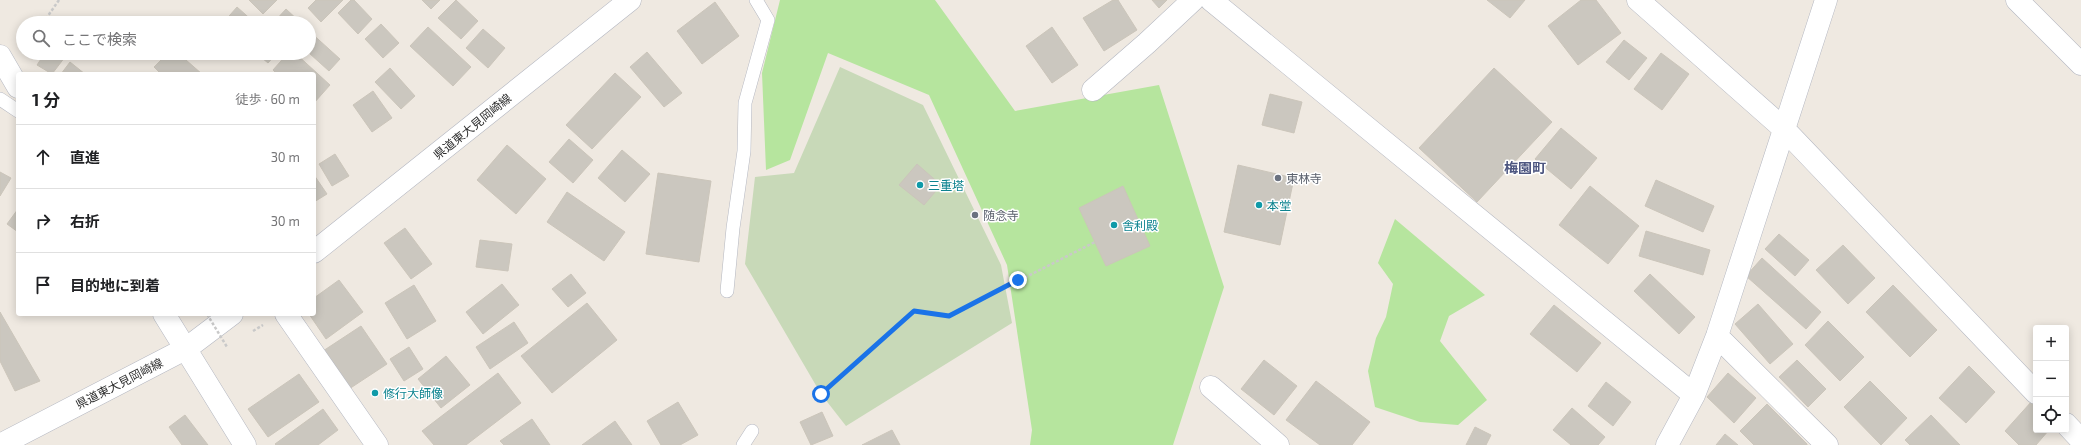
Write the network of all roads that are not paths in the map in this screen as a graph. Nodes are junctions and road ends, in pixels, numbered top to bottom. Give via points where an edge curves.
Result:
1 (630, 0) edge
2 (756, 0) edge
3 (1193, 0) edge
4 (1212, 0) edge
5 (1638, 0) edge
6 (1826, 0) edge
7 (2017, 0) edge
8 (0, 56) edge
9 (2081, 64) edge
10 (16, 84) edge
11 (1093, 90) dead end
12 (0, 99) edge
13 (16, 110) edge
14 (1784, 128) junction
15 (316, 250) edge
16 (727, 291) dead end
17 (165, 316) edge
18 (229, 316) edge
19 (287, 316) edge
20 (1717, 336) junction
21 (187, 348) junction
22 (1211, 387) dead end
23 (2033, 390) edge
24 (1694, 395) junction
25 (2069, 427) edge
26 (752, 431) dead end
27 (2081, 440) edge
28 (0, 445) edge
29 (245, 445) edge
30 (377, 445) edge
31 (743, 445) edge
32 (1278, 445) edge
33 (1667, 445) edge
34 (1827, 445) edge
35 (2075, 445) edge

1 - 15 street, 県道東大見岡崎線
2 - 16 lane via 768,20 745,103 744,151
3 - 11 street
4 - 24 street
5 - 14 street
6 - 14 street
7 - 9 street
8 - 10 street
12 - 13 lane
14 - 20 street
14 - 23 street
17 - 21 street
18 - 21 street, 県道東大見岡崎線
19 - 30 street
20 - 24 street
20 - 34 street
21 - 28 street, 県道東大見岡崎線
21 - 29 street
22 - 32 street
24 - 33 street
25 - 27 street
26 - 31 lane
27 - 35 street

